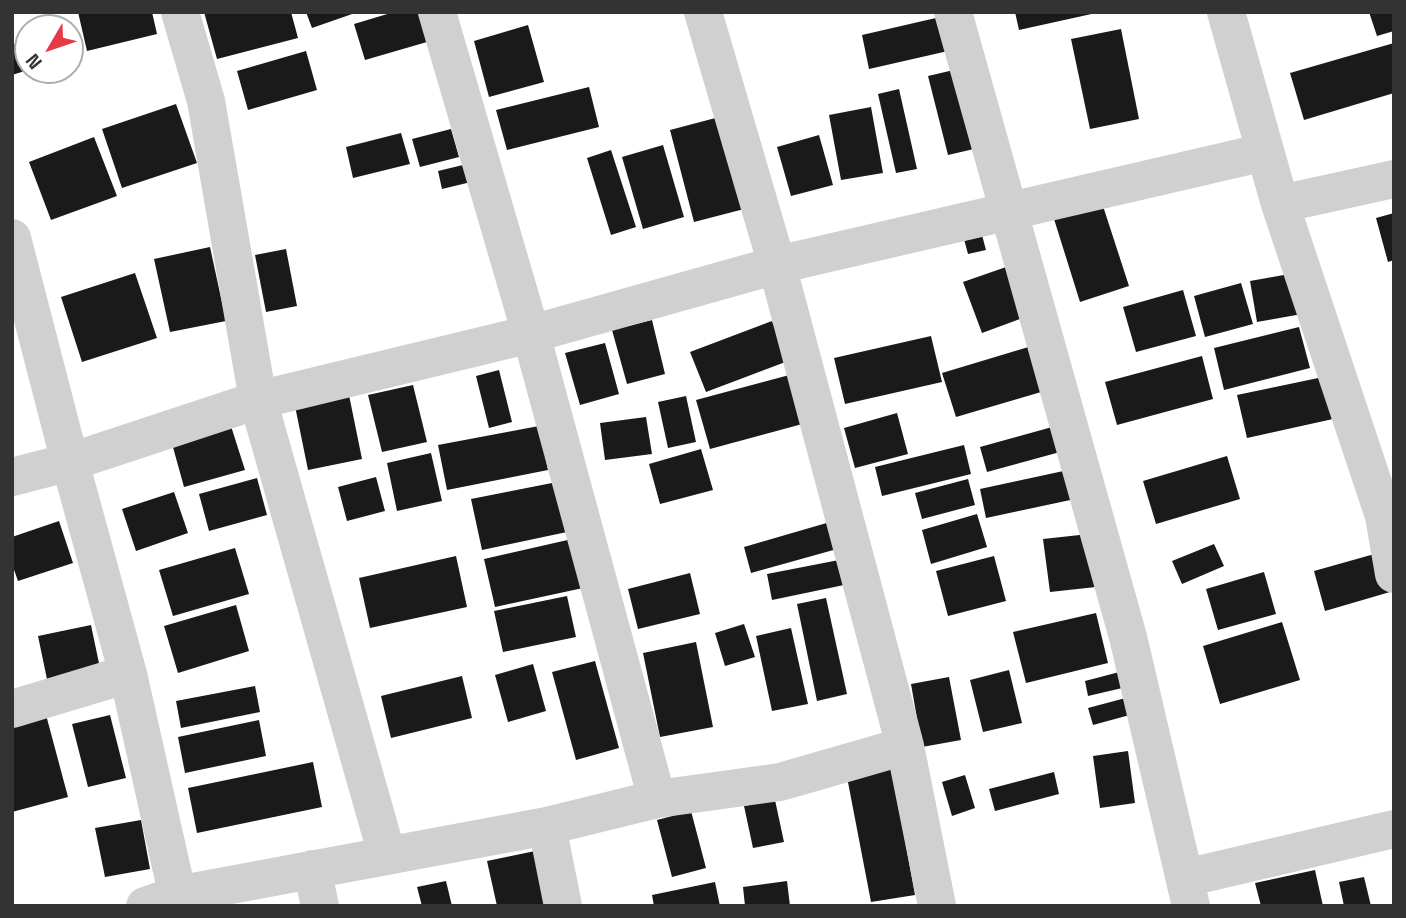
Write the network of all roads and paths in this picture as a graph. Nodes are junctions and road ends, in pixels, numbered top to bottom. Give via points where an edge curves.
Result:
1 (180, 12) edge
2 (437, 12) edge
3 (703, 12) edge
4 (953, 12) edge
5 (1226, 12) edge
6 (1265, 152) junction
7 (1394, 179) edge
8 (1280, 204) junction
9 (1009, 212) junction
10 (12, 238) edge
11 (777, 265) junction
12 (531, 334) junction
13 (258, 400) junction
14 (70, 462) junction
15 (12, 477) edge
16 (1389, 515) edge
17 (1394, 574) edge
18 (128, 674) junction
19 (12, 709) edge
20 (905, 746) junction
21 (657, 799) junction
22 (547, 826) junction
23 (1394, 829) edge
24 (387, 855) junction
25 (313, 869) junction
26 (1188, 892) edge
27 (168, 902) edge
28 (320, 906) edge
29 (563, 906) edge
30 (937, 906) edge

1 - 13 street via 206,101
2 - 12 street
3 - 11 street
4 - 9 street
5 - 6 street
6 - 8 street
6 - 9 street
7 - 8 street
8 - 16 street
9 - 11 street
9 - 26 street via 1128,637
10 - 14 street
11 - 12 street
11 - 20 street
12 - 13 street
12 - 21 street
13 - 14 street
13 - 24 street
14 - 15 street
14 - 18 street
16 - 17 street
18 - 19 street
18 - 27 street
20 - 21 street via 780,782
20 - 30 street
21 - 22 street
22 - 24 street
22 - 29 street
23 - 26 street
24 - 25 street
25 - 27 street
25 - 28 street

